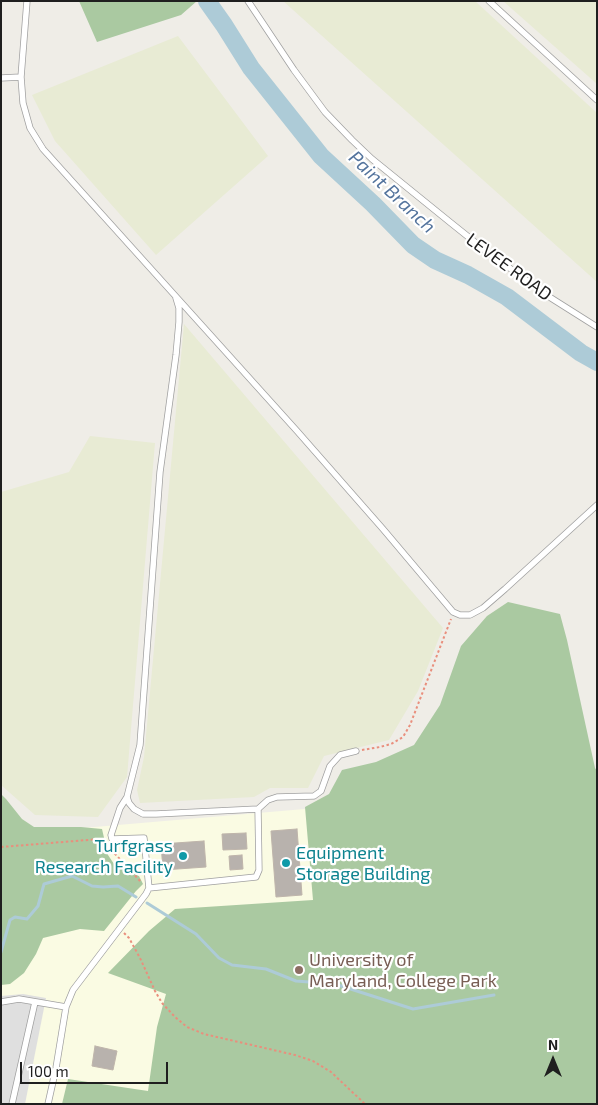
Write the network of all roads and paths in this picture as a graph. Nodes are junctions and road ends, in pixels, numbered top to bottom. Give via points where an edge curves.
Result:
1 (27, 1) edge
2 (248, 1) edge
3 (489, 1) edge
4 (21, 77) junction
5 (1, 78) edge
6 (597, 100) edge
7 (175, 296) junction
8 (597, 327) edge
9 (597, 505) edge
10 (453, 612) junction
11 (356, 751) joint
12 (127, 797) junction
13 (258, 809) junction
14 (1, 846) edge
15 (149, 888) junction
16 (121, 928) junction
17 (1, 1002) edge
18 (35, 1002) junction
19 (66, 1007) junction
20 (12, 1104) edge
21 (48, 1104) edge
22 (364, 1104) edge

1 - 4 lane
2 - 8 lane, LEVEE ROAD via 325,112 352,140 492,256
3 - 6 lane
4 - 5 lane
4 - 7 lane via 22,103 30,128 43,149
7 - 10 lane
7 - 12 lane via 179,322 160,472 140,745
9 - 10 lane via 483,608 470,615
10 - 11 path via 403,736 391,744
11 - 13 lane via 340,755 330,766 321,791 314,796 277,797
12 - 13 lane via 134,809 142,814
12 - 15 lane via 111,836 112,839 144,838
13 - 15 lane via 260,870 256,877
14 - 15 path via 100,839
15 - 16 lane
16 - 19 lane via 73,990
16 - 22 path via 162,1003 187,1027 210,1036 313,1061 331,1072
17 - 18 lane via 20,999
18 - 19 lane
18 - 20 lane
19 - 21 lane

